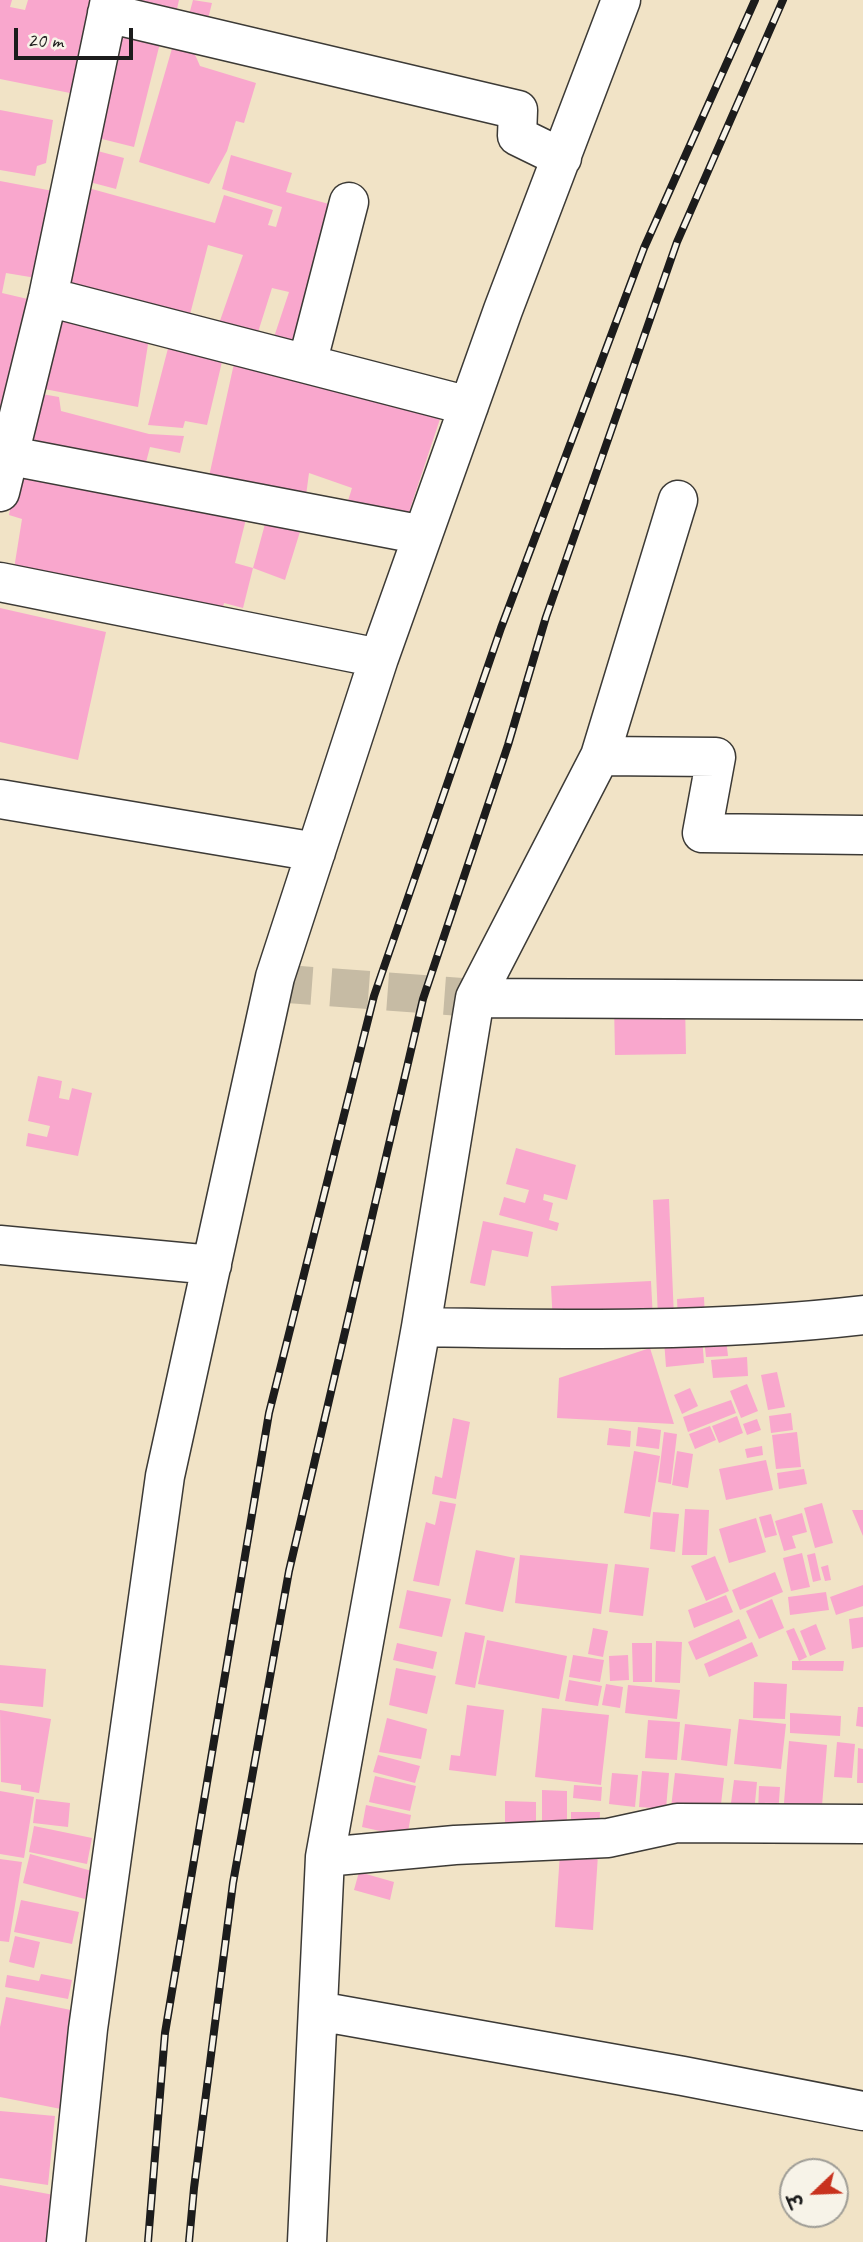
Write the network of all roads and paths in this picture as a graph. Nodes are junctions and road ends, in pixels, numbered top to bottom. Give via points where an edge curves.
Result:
1 (610, 3) edge
2 (109, 6) edge
3 (562, 158) junction
4 (349, 202) dead end
5 (48, 297) junction
6 (307, 364) junction
7 (469, 407) junction
8 (3, 467) edge
9 (678, 500) dead end
10 (423, 535) junction
11 (0, 582) edge
12 (379, 659) junction
13 (600, 756) junction
14 (0, 799) edge
15 (863, 835) edge
16 (316, 852) junction
17 (475, 998) junction
18 (863, 1000) edge
19 (0, 1245) edge
20 (212, 1265) junction
21 (863, 1315) edge
22 (421, 1327) junction
23 (863, 1824) edge
24 (326, 1857) junction
25 (318, 2011) junction
26 (863, 2111) edge
27 (66, 2242) edge
28 (307, 2242) edge

1 - 3 street
2 - 3 street via 518,110 517,136
2 - 5 street
3 - 7 street
4 - 6 street
5 - 6 street
5 - 8 street
6 - 7 street
7 - 10 street
8 - 10 street
9 - 13 street
10 - 12 street
11 - 12 street
12 - 16 street
13 - 15 street via 716,757 702,833
13 - 17 street
14 - 16 street
16 - 20 street via 275,977
17 - 18 street
17 - 22 street
19 - 20 street
20 - 27 street via 165,1476 88,2029
21 - 22 street via 663,1327
22 - 24 street
23 - 24 street via 677,1823 608,1838
24 - 25 street
25 - 26 street
25 - 28 street

